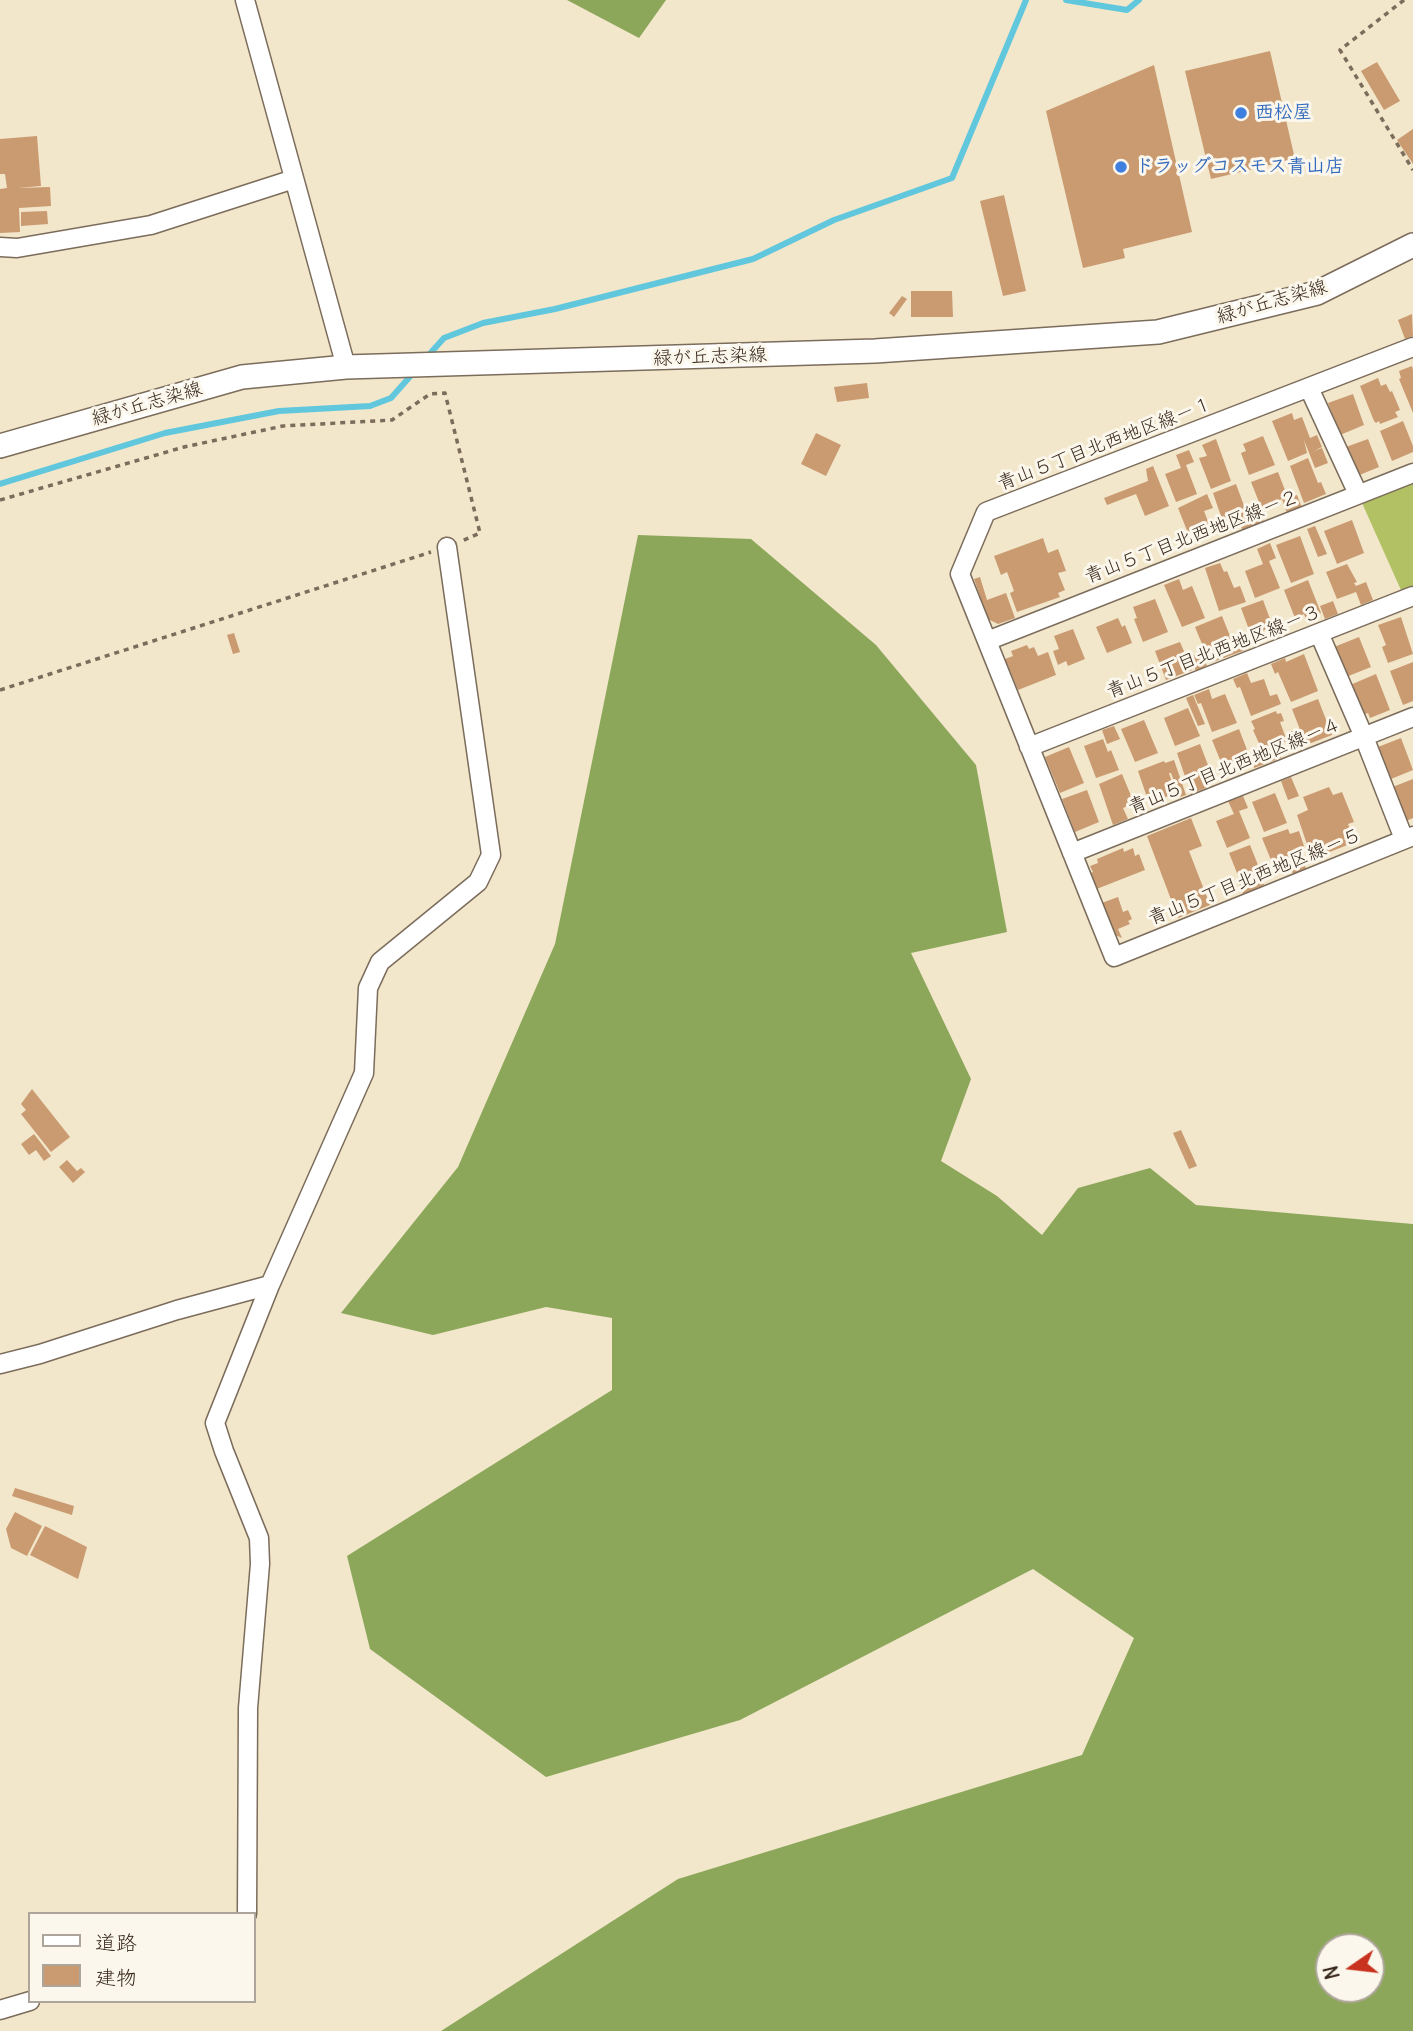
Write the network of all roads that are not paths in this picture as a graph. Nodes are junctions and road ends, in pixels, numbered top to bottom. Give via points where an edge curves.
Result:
1 (245, 0) edge
2 (294, 179) junction
3 (1413, 245) edge
4 (0, 247) edge
5 (1413, 347) edge
6 (346, 366) junction
7 (1309, 388) junction
8 (0, 446) edge
9 (1413, 473) edge
10 (1358, 494) junction
11 (447, 547) road end
12 (1413, 596) edge
13 (1319, 633) junction
14 (987, 641) junction
15 (1413, 718) edge
16 (1364, 737) junction
17 (1029, 747) junction
18 (1408, 838) edge
19 (1072, 853) junction
20 (1114, 957) joint
21 (270, 1285) junction
22 (0, 1364) edge
23 (247, 1912) edge
24 (28, 2002) edge
25 (0, 2010) edge

1 - 2 street
2 - 4 street via 151,225
2 - 6 street
3 - 6 street, 緑が丘志染線 via 1317,293 1158,332 875,351
5 - 7 street, 青山５丁目北西地区線ー１
6 - 8 street, 緑が丘志染線 via 242,377
7 - 10 street
7 - 14 street, 青山５丁目北西地区線ー１ via 986,512 960,574
9 - 10 street, 青山５丁目北西地区線ー２
10 - 14 street, 青山５丁目北西地区線ー２
11 - 21 street via 491,855 478,882 380,962 368,988 364,1073
12 - 13 street, 青山５丁目北西地区線ー３
13 - 16 street
13 - 17 street, 青山５丁目北西地区線ー３
14 - 17 street, 青山５丁目北西地区線ー１
15 - 16 street, 青山５丁目北西地区線ー４
16 - 18 street
16 - 19 street, 青山５丁目北西地区線ー４
17 - 19 street, 青山５丁目北西地区線ー１
18 - 20 street, 青山５丁目北西地区線ー５
19 - 20 street, 青山５丁目北西地区線ー１
21 - 22 street
21 - 23 street via 215,1423 259,1538 248,1708
24 - 25 street

